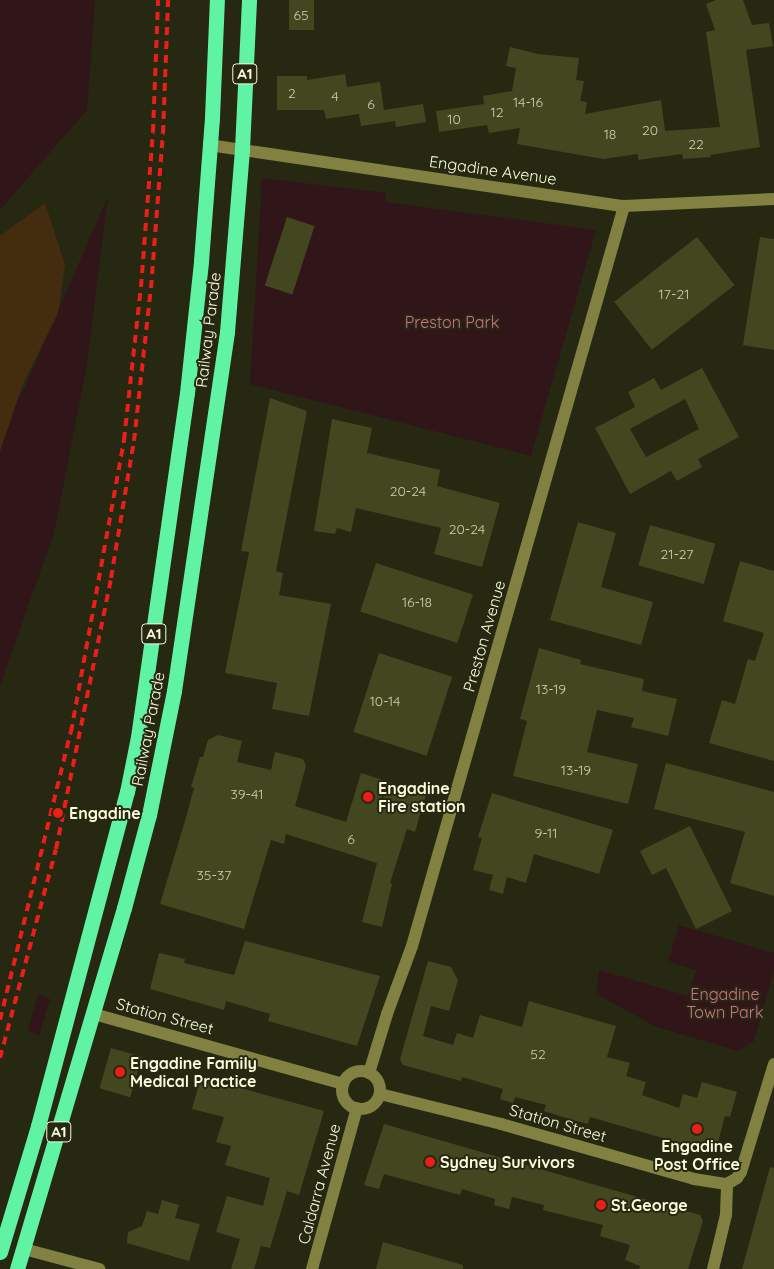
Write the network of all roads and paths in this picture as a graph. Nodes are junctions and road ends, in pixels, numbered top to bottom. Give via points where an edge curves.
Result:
1 (216, 0) edge
2 (249, 0) edge
3 (210, 145) junction
4 (242, 149) junction
5 (774, 199) edge
6 (624, 206) junction
7 (94, 1014) junction
8 (774, 1064) edge
9 (369, 1073) junction
10 (343, 1084) junction
11 (380, 1094) junction
12 (357, 1108) junction
13 (727, 1184) junction
14 (24, 1249) junction
15 (0, 1252) edge
16 (17, 1269) edge
17 (99, 1269) edge
18 (312, 1269) edge
19 (713, 1269) edge

1 - 3 highway, Railway Parade / A1
2 - 4 highway, Railway Parade / A1
3 - 4 street, Engadine Avenue
3 - 15 highway, Railway Parade / A1 via 187,393 138,738 127,792 38,1126
4 - 6 street, Engadine Avenue
4 - 7 highway, Railway Parade / A1 via 227,332 174,691 149,815
5 - 6 street, Engadine Avenue
6 - 9 street, Preston Avenue via 412,946
7 - 10 street, Station Street
7 - 14 highway, Railway Parade / A1
8 - 13 street via 740,1172
9 - 10 street via 357,1071
9 - 11 street via 378,1081
10 - 12 street via 343,1096
11 - 12 street via 374,1104
11 - 13 street, Station Street via 501,1124 694,1179
12 - 18 street, Caldarra Avenue
13 - 19 street via 726,1215
14 - 16 highway, Railway Parade / A1
14 - 17 street

